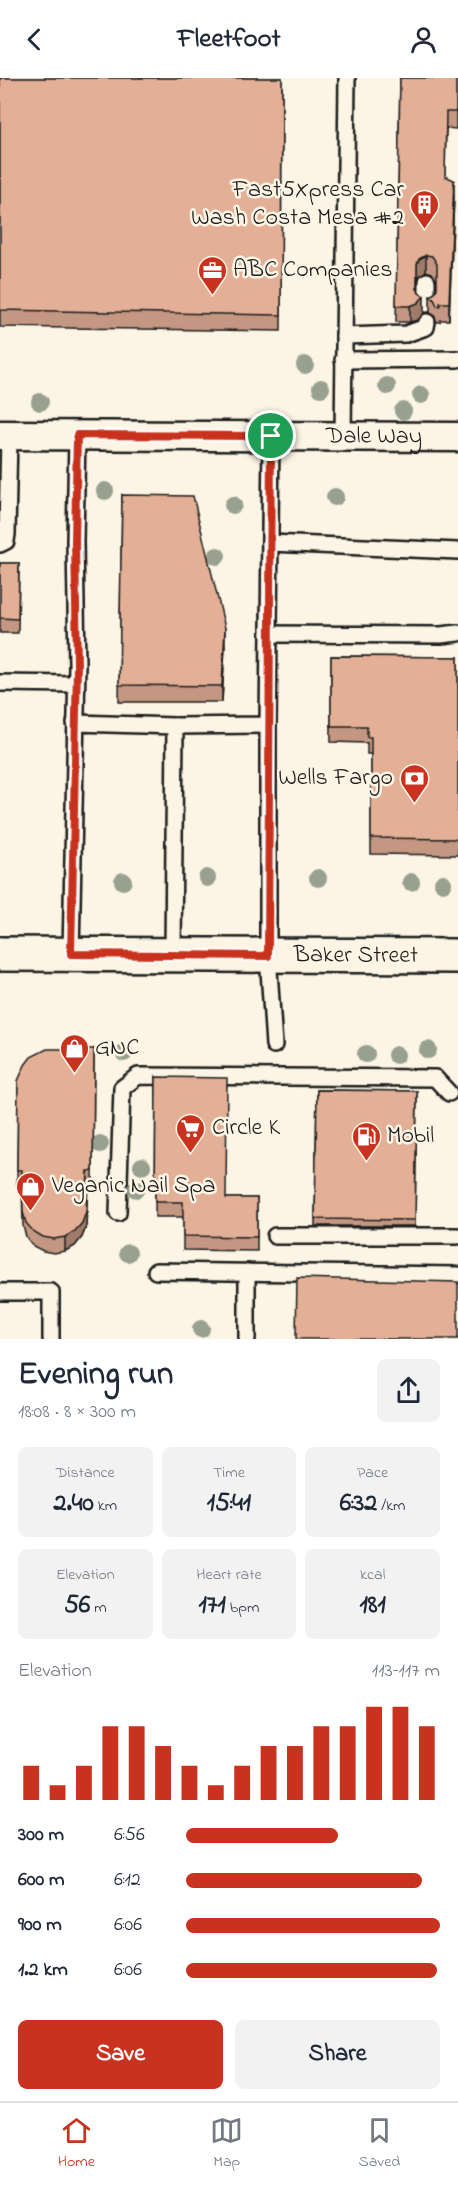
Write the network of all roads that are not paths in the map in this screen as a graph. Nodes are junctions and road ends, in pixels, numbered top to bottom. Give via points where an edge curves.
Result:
1 (347, 78) edge
2 (427, 281) dead end
3 (427, 304) dead end
4 (426, 322) dead end
5 (344, 336) junction
6 (458, 359) edge
7 (343, 360) junction
8 (4, 435) edge
9 (77, 435) junction
10 (271, 436) junction
11 (343, 436) junction
12 (458, 437) edge
13 (270, 543) junction
14 (0, 544) edge
15 (458, 550) edge
16 (458, 633) edge
17 (269, 634) junction
18 (0, 683) edge
19 (76, 684) junction
20 (75, 723) junction
21 (268, 725) junction
22 (175, 726) junction
23 (0, 954) edge
24 (71, 954) junction
25 (173, 954) junction
26 (268, 956) junction
27 (458, 956) edge
28 (274, 1045) dead end
29 (449, 1093) dead end
30 (118, 1213) dead end
31 (274, 1236) dead end
32 (458, 1236) edge
33 (156, 1271) dead end
34 (247, 1272) junction
35 (458, 1275) edge
36 (0, 1292) edge
37 (51, 1339) edge
38 (247, 1339) edge

1 - 5 lane
2 - 3 lane
4 - 5 lane via 426,327 406,334
5 - 7 lane
6 - 7 lane
7 - 11 lane
8 - 9 street, Dale Way
8 - 14 lane via 7,534 6,541
9 - 10 street, Dale Way
9 - 19 lane
10 - 11 street, Dale Way
10 - 13 lane
11 - 12 street, Dale Way
13 - 15 lane
13 - 17 lane
16 - 17 lane
17 - 21 lane
18 - 19 lane
19 - 20 lane
20 - 22 lane
20 - 24 lane
21 - 22 lane
21 - 26 lane
22 - 25 lane
23 - 24 main road, Baker Street
24 - 25 main road, Baker Street
25 - 26 main road, Baker Street
26 - 27 main road, Baker Street
26 - 28 lane
29 - 30 lane via 435,1078 138,1076 122,1088
31 - 32 lane
33 - 34 lane
34 - 35 lane
34 - 38 lane
36 - 37 lane via 51,1292

